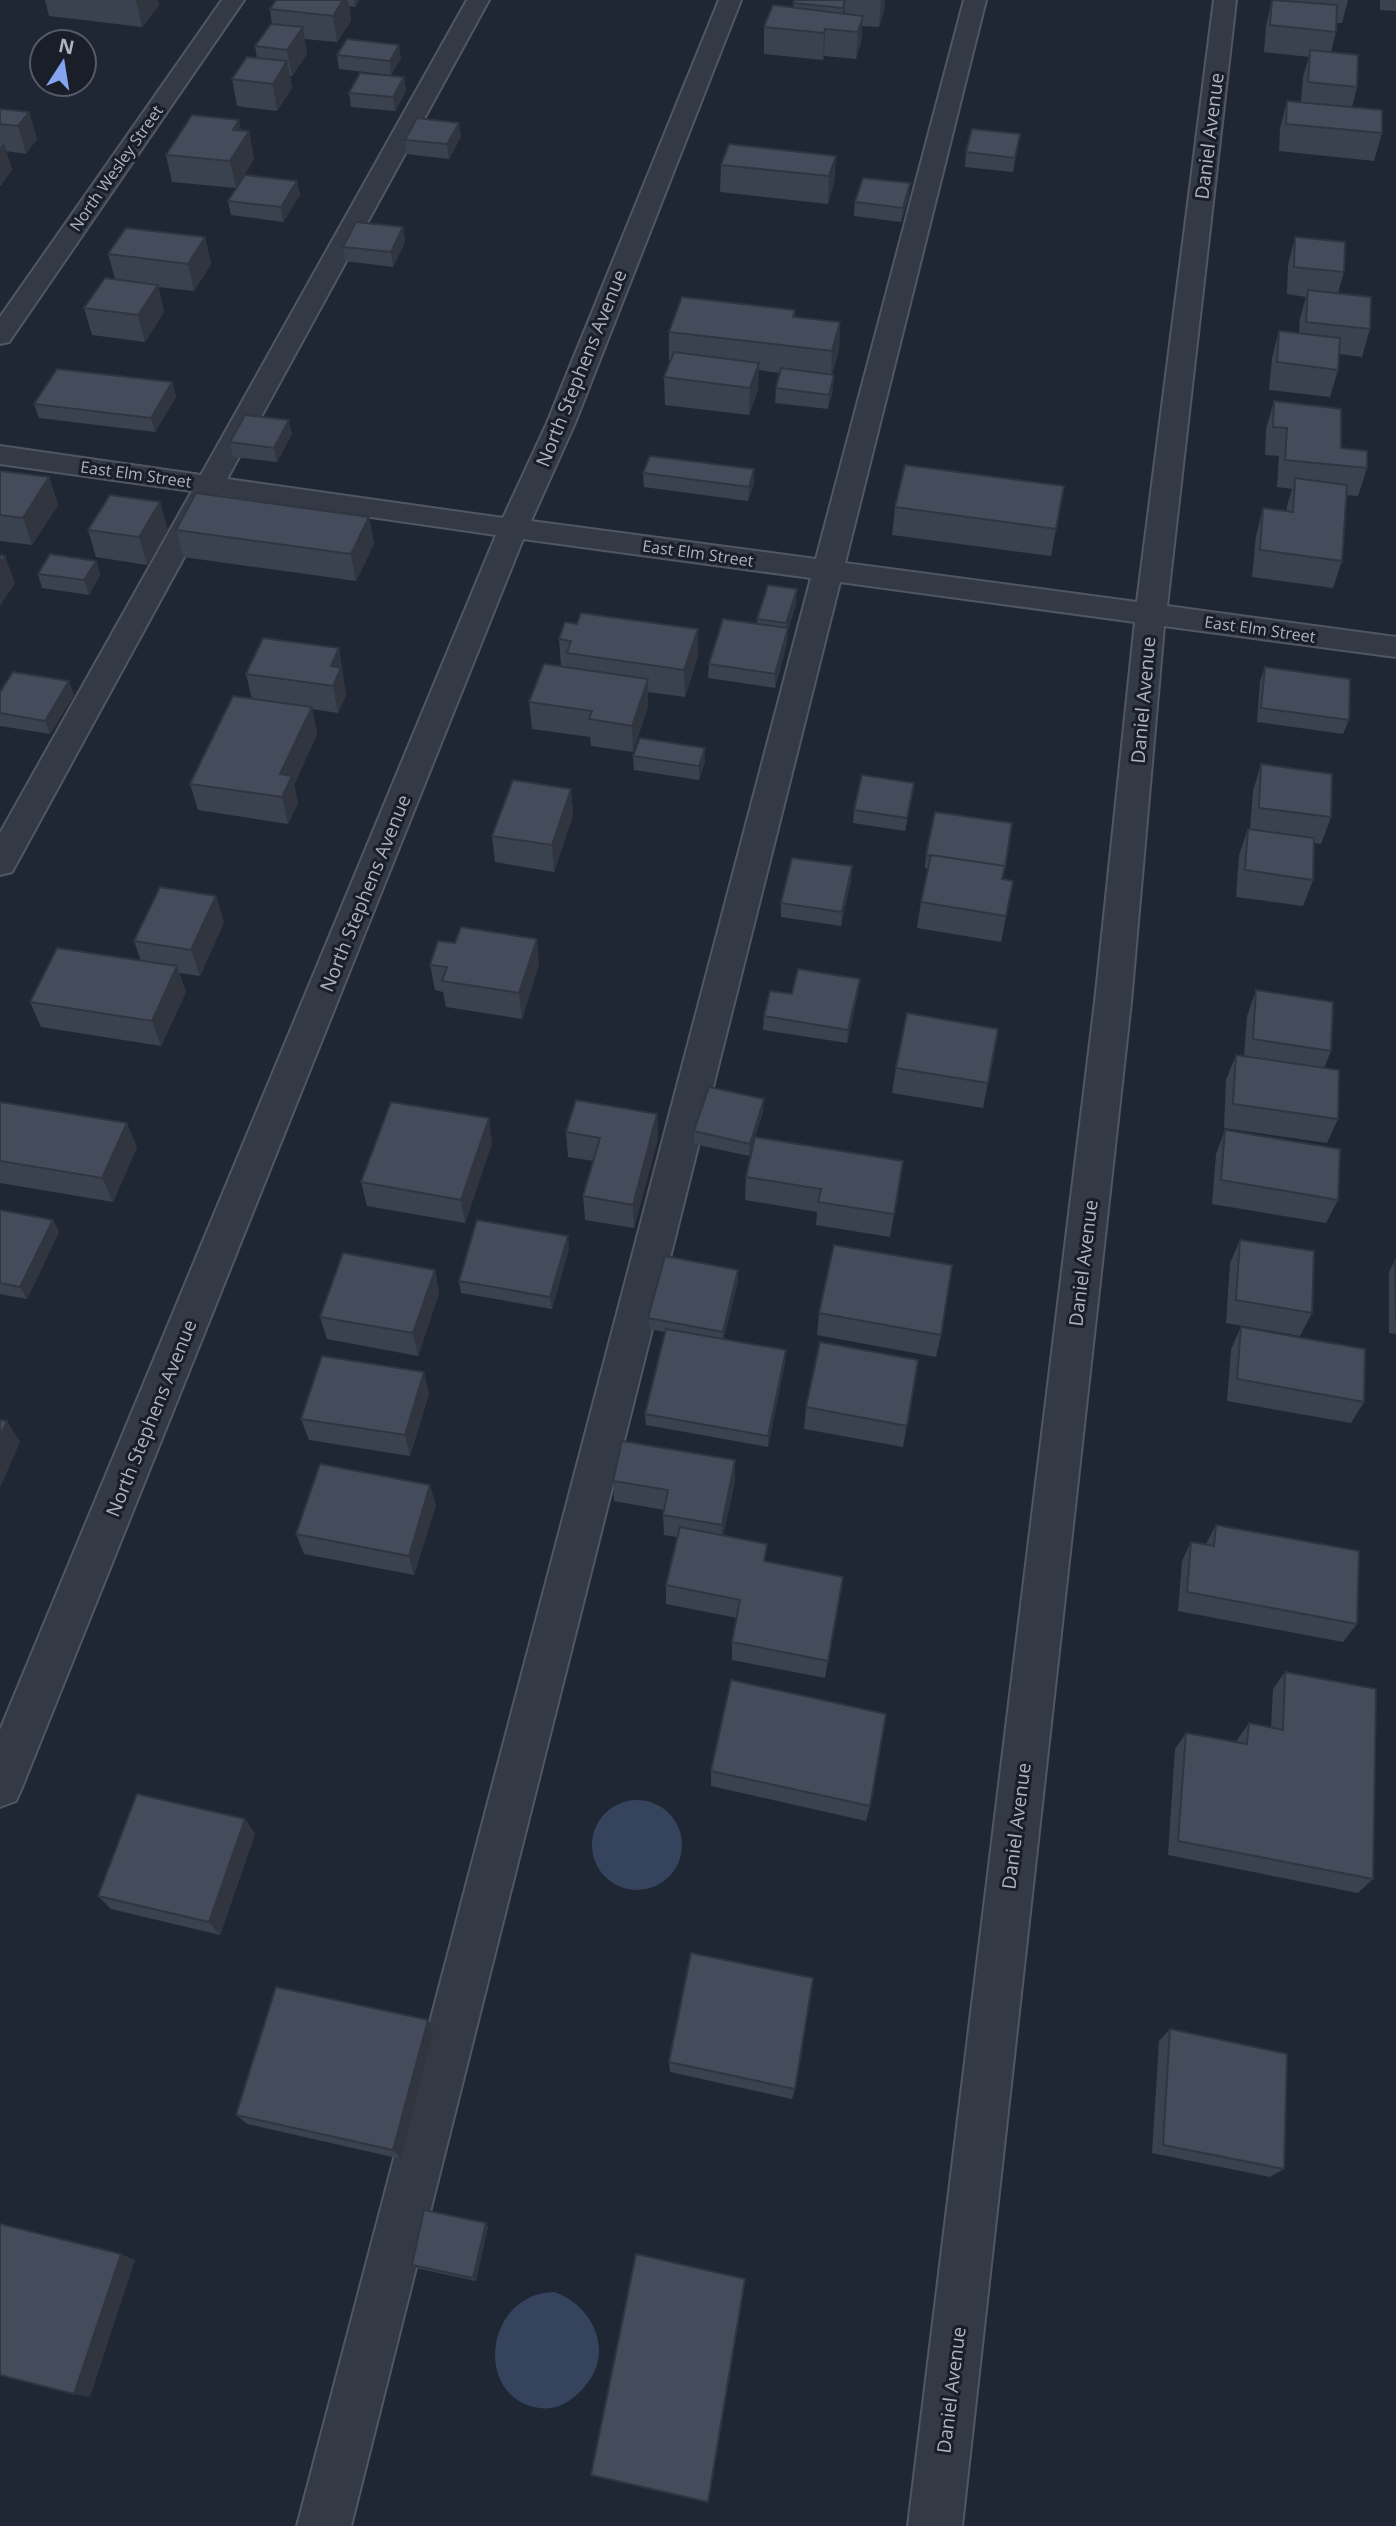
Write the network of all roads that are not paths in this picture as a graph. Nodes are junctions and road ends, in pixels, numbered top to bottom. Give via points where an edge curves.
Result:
1 (233, 0) edge
2 (478, 0) edge
3 (730, 0) edge
4 (975, 0) edge
5 (1225, 0) edge
6 (0, 336) edge
7 (0, 455) edge
8 (210, 484) junction
9 (513, 528) junction
10 (829, 571) junction
11 (1151, 614) junction
12 (1396, 647) edge
13 (0, 863) edge
14 (0, 1785) edge
15 (324, 2526) edge
16 (935, 2526) edge

1 - 6 street, North Wesley Street
2 - 8 street
3 - 9 street, North Stephens Avenue via 561,423
4 - 10 street
5 - 11 street, Daniel Avenue
7 - 8 street, East Elm Street
8 - 9 street, East Elm Street
8 - 13 street
9 - 10 street, East Elm Street
9 - 14 street, North Stephens Avenue
10 - 11 street, East Elm Street
10 - 15 street
11 - 12 street, East Elm Street
11 - 16 street, Daniel Avenue via 1112,1016

